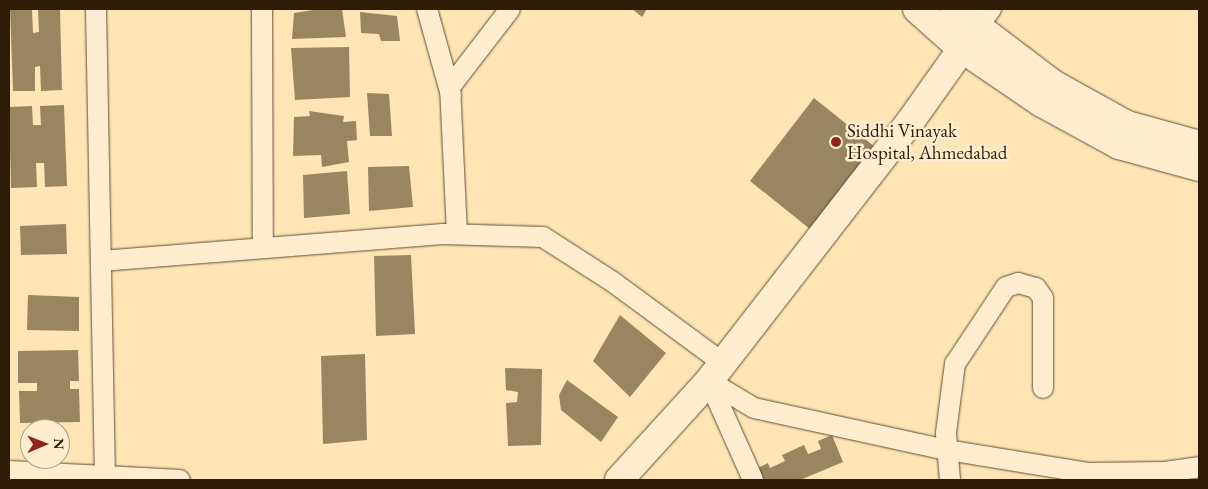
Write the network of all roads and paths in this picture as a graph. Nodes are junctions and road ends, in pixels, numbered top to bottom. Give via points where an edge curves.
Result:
1 (96, 9) edge
2 (262, 9) edge
3 (427, 9) edge
4 (510, 9) edge
5 (917, 9) edge
6 (954, 9) edge
7 (976, 29) edge
8 (451, 95) junction
9 (1199, 145) edge
10 (1199, 167) edge
11 (457, 234) junction
12 (263, 248) junction
13 (101, 260) junction
14 (716, 372) junction
15 (1043, 388) dead end
16 (947, 450) junction
17 (1199, 467) edge
18 (9, 471) edge
19 (105, 474) junction
20 (180, 480) edge
21 (619, 480) edge
22 (754, 480) edge
23 (950, 480) edge

1 - 13 street
2 - 12 street
3 - 8 street
4 - 8 street via 450,87
5 - 7 main road
6 - 7 main road
7 - 9 main road via 1053,84 1127,125
7 - 10 main road via 1042,103 1119,145
7 - 14 main road via 910,122
8 - 11 street
11 - 12 street
11 - 14 street via 543,237 613,282
12 - 13 street
13 - 19 street
14 - 16 street via 754,408
14 - 21 main road
14 - 22 street
15 - 16 street via 1043,298 1036,288 1018,283 1006,287 955,364
16 - 17 street via 1089,473 1165,472
16 - 23 street
18 - 19 street
19 - 20 street

